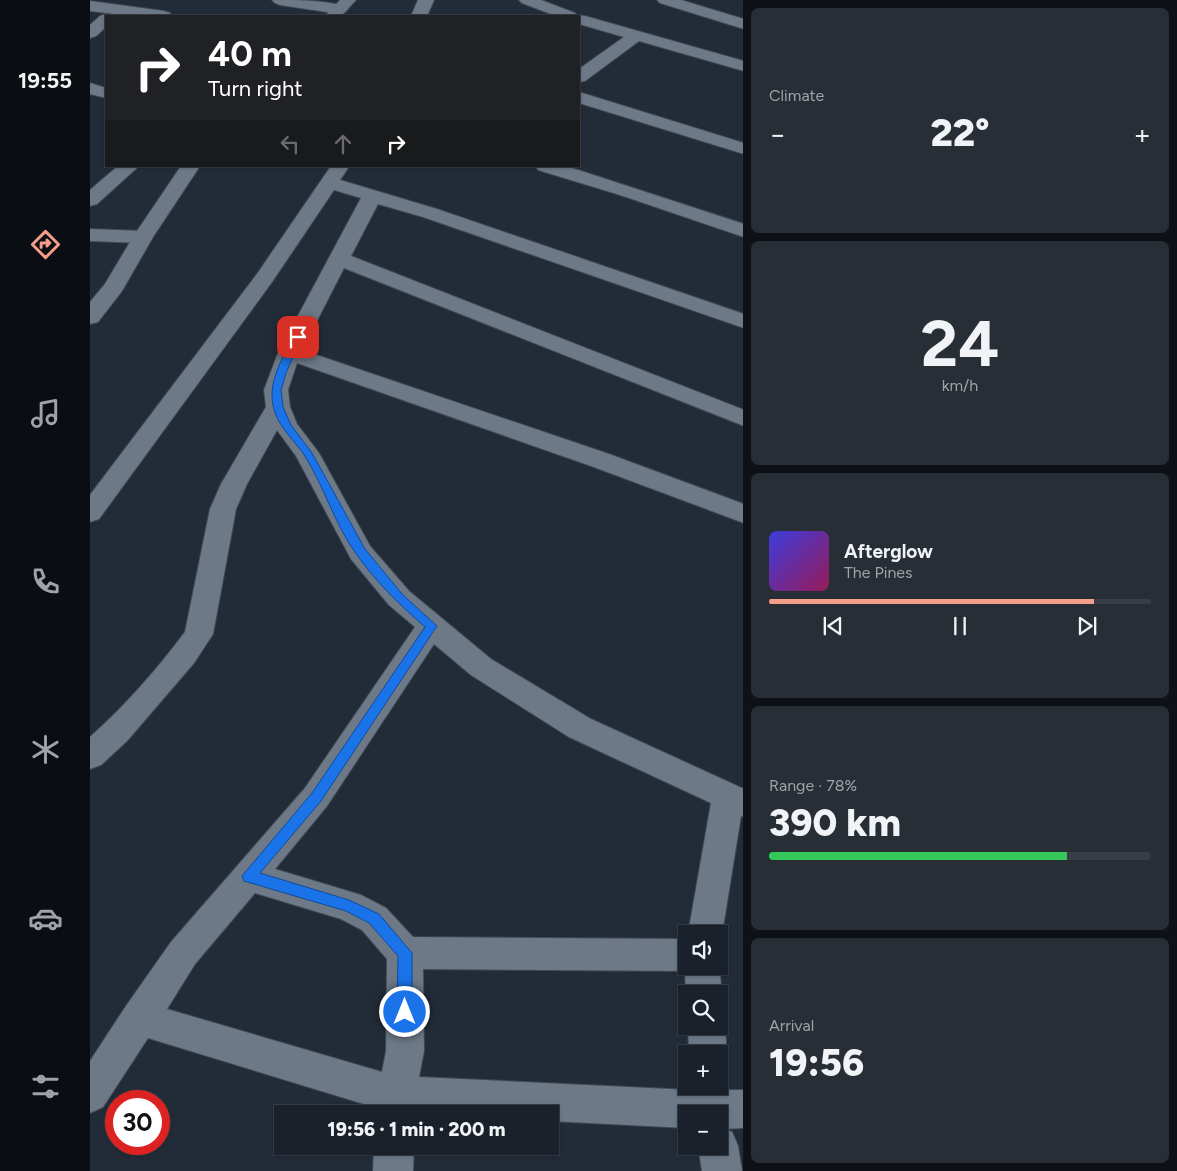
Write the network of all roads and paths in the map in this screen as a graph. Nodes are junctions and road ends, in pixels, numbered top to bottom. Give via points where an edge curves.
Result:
1 (280, 0) edge
2 (426, 0) edge
3 (527, 0) edge
4 (665, 0) edge
5 (90, 6) edge
6 (340, 8) edge
7 (111, 15) edge
8 (418, 15) edge
9 (566, 15) edge
10 (580, 19) edge
11 (105, 20) edge
12 (743, 24) edge
13 (90, 33) edge
14 (637, 35) junction
15 (743, 66) edge
16 (580, 76) edge
17 (90, 88) edge
18 (105, 93) edge
19 (580, 97) edge
20 (743, 148) edge
21 (128, 167) edge
22 (190, 167) edge
23 (548, 167) edge
24 (335, 174) edge
25 (98, 185) edge
26 (372, 196) junction
27 (90, 200) edge
28 (743, 231) edge
29 (90, 235) edge
30 (143, 237) junction
31 (340, 259) junction
32 (90, 317) edge
33 (743, 322) edge
34 (289, 353) junction
35 (278, 407) junction
36 (743, 419) edge
37 (90, 513) edge
38 (743, 514) edge
39 (431, 626) junction
40 (90, 756) edge
41 (736, 801) edge
42 (248, 876) junction
43 (707, 925) edge
44 (395, 931) junction
45 (678, 954) edge
46 (139, 1018) junction
47 (90, 1094) edge
48 (396, 1104) edge
49 (678, 1112) edge
50 (394, 1155) edge
51 (721, 1155) edge
52 (393, 1171) edge
53 (722, 1171) edge

1 - 6 street
2 - 8 street
3 - 9 street
4 - 12 street
5 - 7 street
10 - 14 street
11 - 13 street
14 - 15 street
14 - 16 street
17 - 18 street
19 - 20 street
21 - 25 street
22 - 30 street
23 - 28 street
24 - 26 street
24 - 37 street via 265,278
25 - 27 street
26 - 31 street
26 - 33 street via 430,213
29 - 30 street
30 - 32 street via 114,286
31 - 34 street
31 - 36 street
34 - 35 street via 276,390
34 - 38 street via 600,460
35 - 39 street via 286,426 307,453 360,552 399,598
35 - 40 street via 223,509 199,634 159,684
39 - 41 street via 481,667 580,728
39 - 42 street via 316,797
41 - 43 street
42 - 44 street via 349,906
42 - 46 street via 183,953
44 - 45 street
44 - 48 street via 405,1051
46 - 47 street
46 - 48 street
48 - 49 street
50 - 52 street
51 - 53 street

